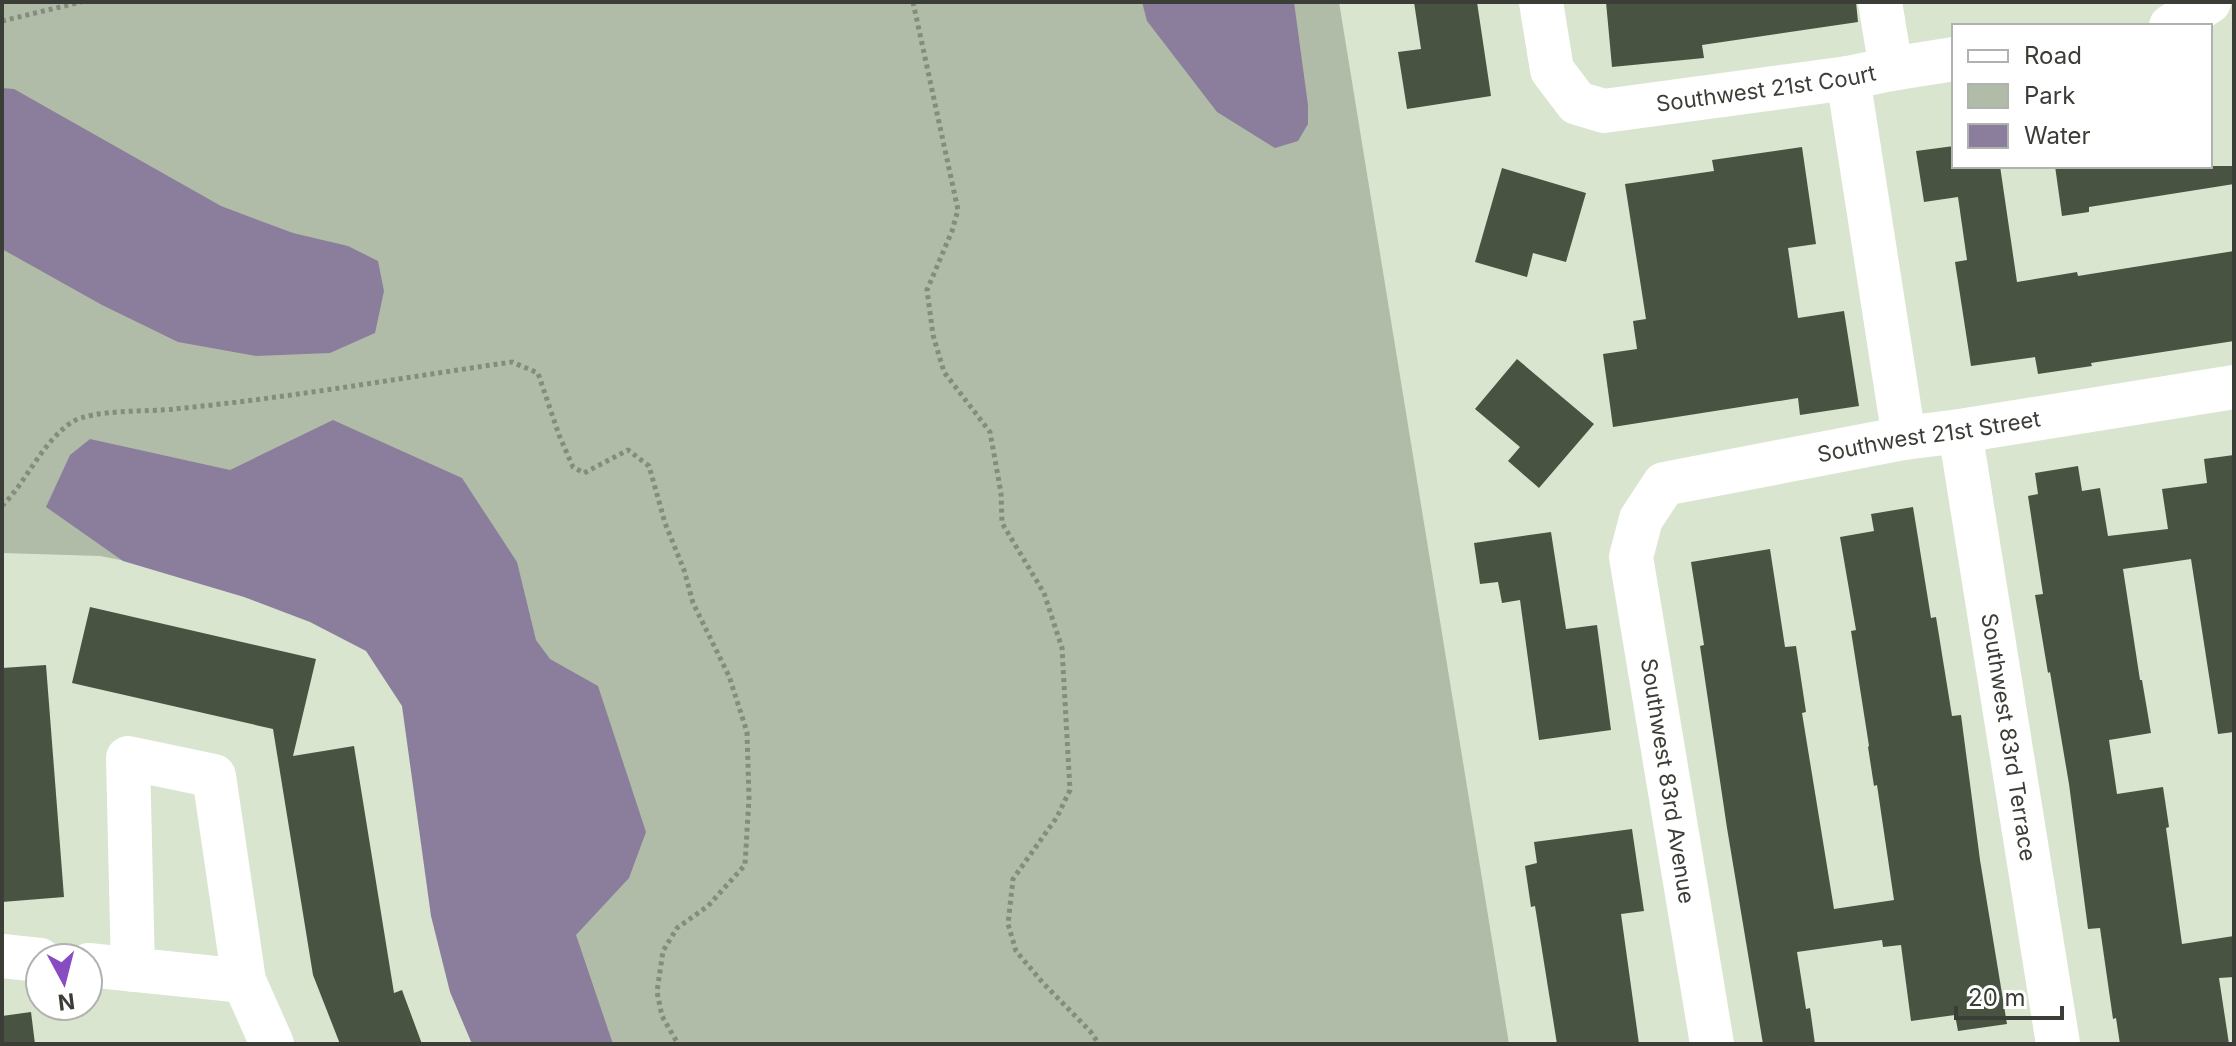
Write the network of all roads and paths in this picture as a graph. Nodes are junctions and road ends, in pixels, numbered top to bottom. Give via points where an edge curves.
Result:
1 (81, 2) edge
2 (913, 2) edge
3 (1541, 2) edge
4 (1880, 2) edge
5 (2209, 2) edge
6 (2, 21) edge
7 (2174, 24) edge
8 (1952, 59) edge
9 (1891, 69) junction
10 (1848, 78) junction
11 (2234, 387) edge
12 (1960, 431) junction
13 (1904, 438) junction
14 (2, 506) edge
15 (1641, 519) joint
16 (2, 956) edge
17 (24, 958) edge
18 (104, 967) edge
19 (133, 970) junction
20 (244, 981) junction
21 (272, 1044) edge
22 (678, 1044) edge
23 (1099, 1044) edge
24 (1712, 1044) edge
25 (2058, 1044) edge

1 - 6 path
2 - 23 path via 958,210 927,290 933,335 944,372 990,432 1002,523 1044,593 1062,648 1070,790 1013,879 1008,924 1016,951
3 - 10 street, Southwest 21st Court via 1552,70 1577,103 1604,111
4 - 9 street
5 - 7 street
8 - 9 street, Southwest 21st Court
9 - 10 street, Southwest 21st Court
10 - 13 street
11 - 12 street, Southwest 21st Street
12 - 13 street, Southwest 21st Street
12 - 25 street, Southwest 83rd Terrace
13 - 15 street, Southwest 21st Street via 1664,484
14 - 22 path via 74,420 512,362 538,373 573,467 584,473 628,450 649,466 693,603 729,676 747,732 745,865 708,906 677,928 663,951 657,992 662,1016
15 - 24 street, Southwest 83rd Avenue via 1631,557
16 - 17 street
18 - 19 street
19 - 20 street
19 - 20 street via 128,758 214,776
20 - 21 street

